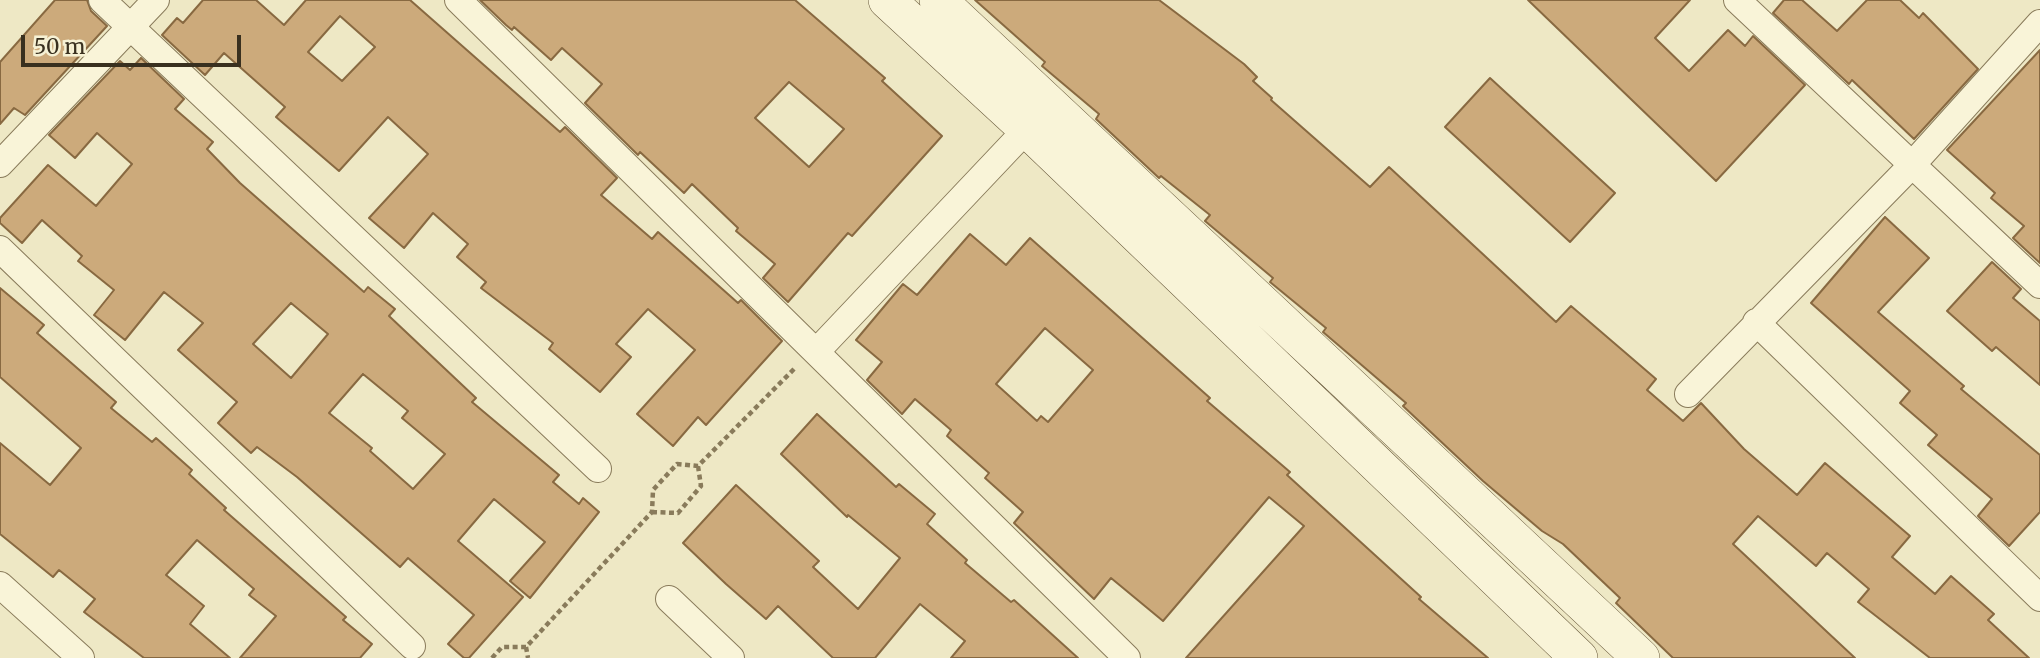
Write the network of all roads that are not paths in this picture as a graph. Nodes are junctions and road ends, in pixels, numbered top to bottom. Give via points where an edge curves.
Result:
1 (102, 0) edge
2 (156, 0) edge
3 (458, 0) edge
4 (887, 0) edge
5 (938, 0) edge
6 (1737, 0) edge
7 (2040, 23) edge
8 (130, 26) junction
9 (1027, 129) junction
10 (0, 164) edge
11 (1910, 166) junction
12 (0, 249) edge
13 (2040, 285) edge
14 (1756, 322) junction
15 (817, 351) junction
16 (1688, 394) dead end
17 (598, 469) dead end
18 (0, 585) edge
19 (2040, 598) edge
20 (669, 599) dead end
21 (412, 646) dead end
22 (81, 658) edge
23 (731, 658) edge
24 (1127, 658) edge
25 (1579, 658) edge
26 (1641, 658) edge

1 - 8 street
2 - 8 street
3 - 15 street
4 - 9 main road
5 - 26 main road
6 - 11 street
7 - 11 street
8 - 10 street
8 - 17 street
9 - 15 street
9 - 25 main road
11 - 13 street
11 - 14 street
12 - 21 street
14 - 16 street
14 - 19 street
15 - 24 street
18 - 22 street
20 - 23 street

